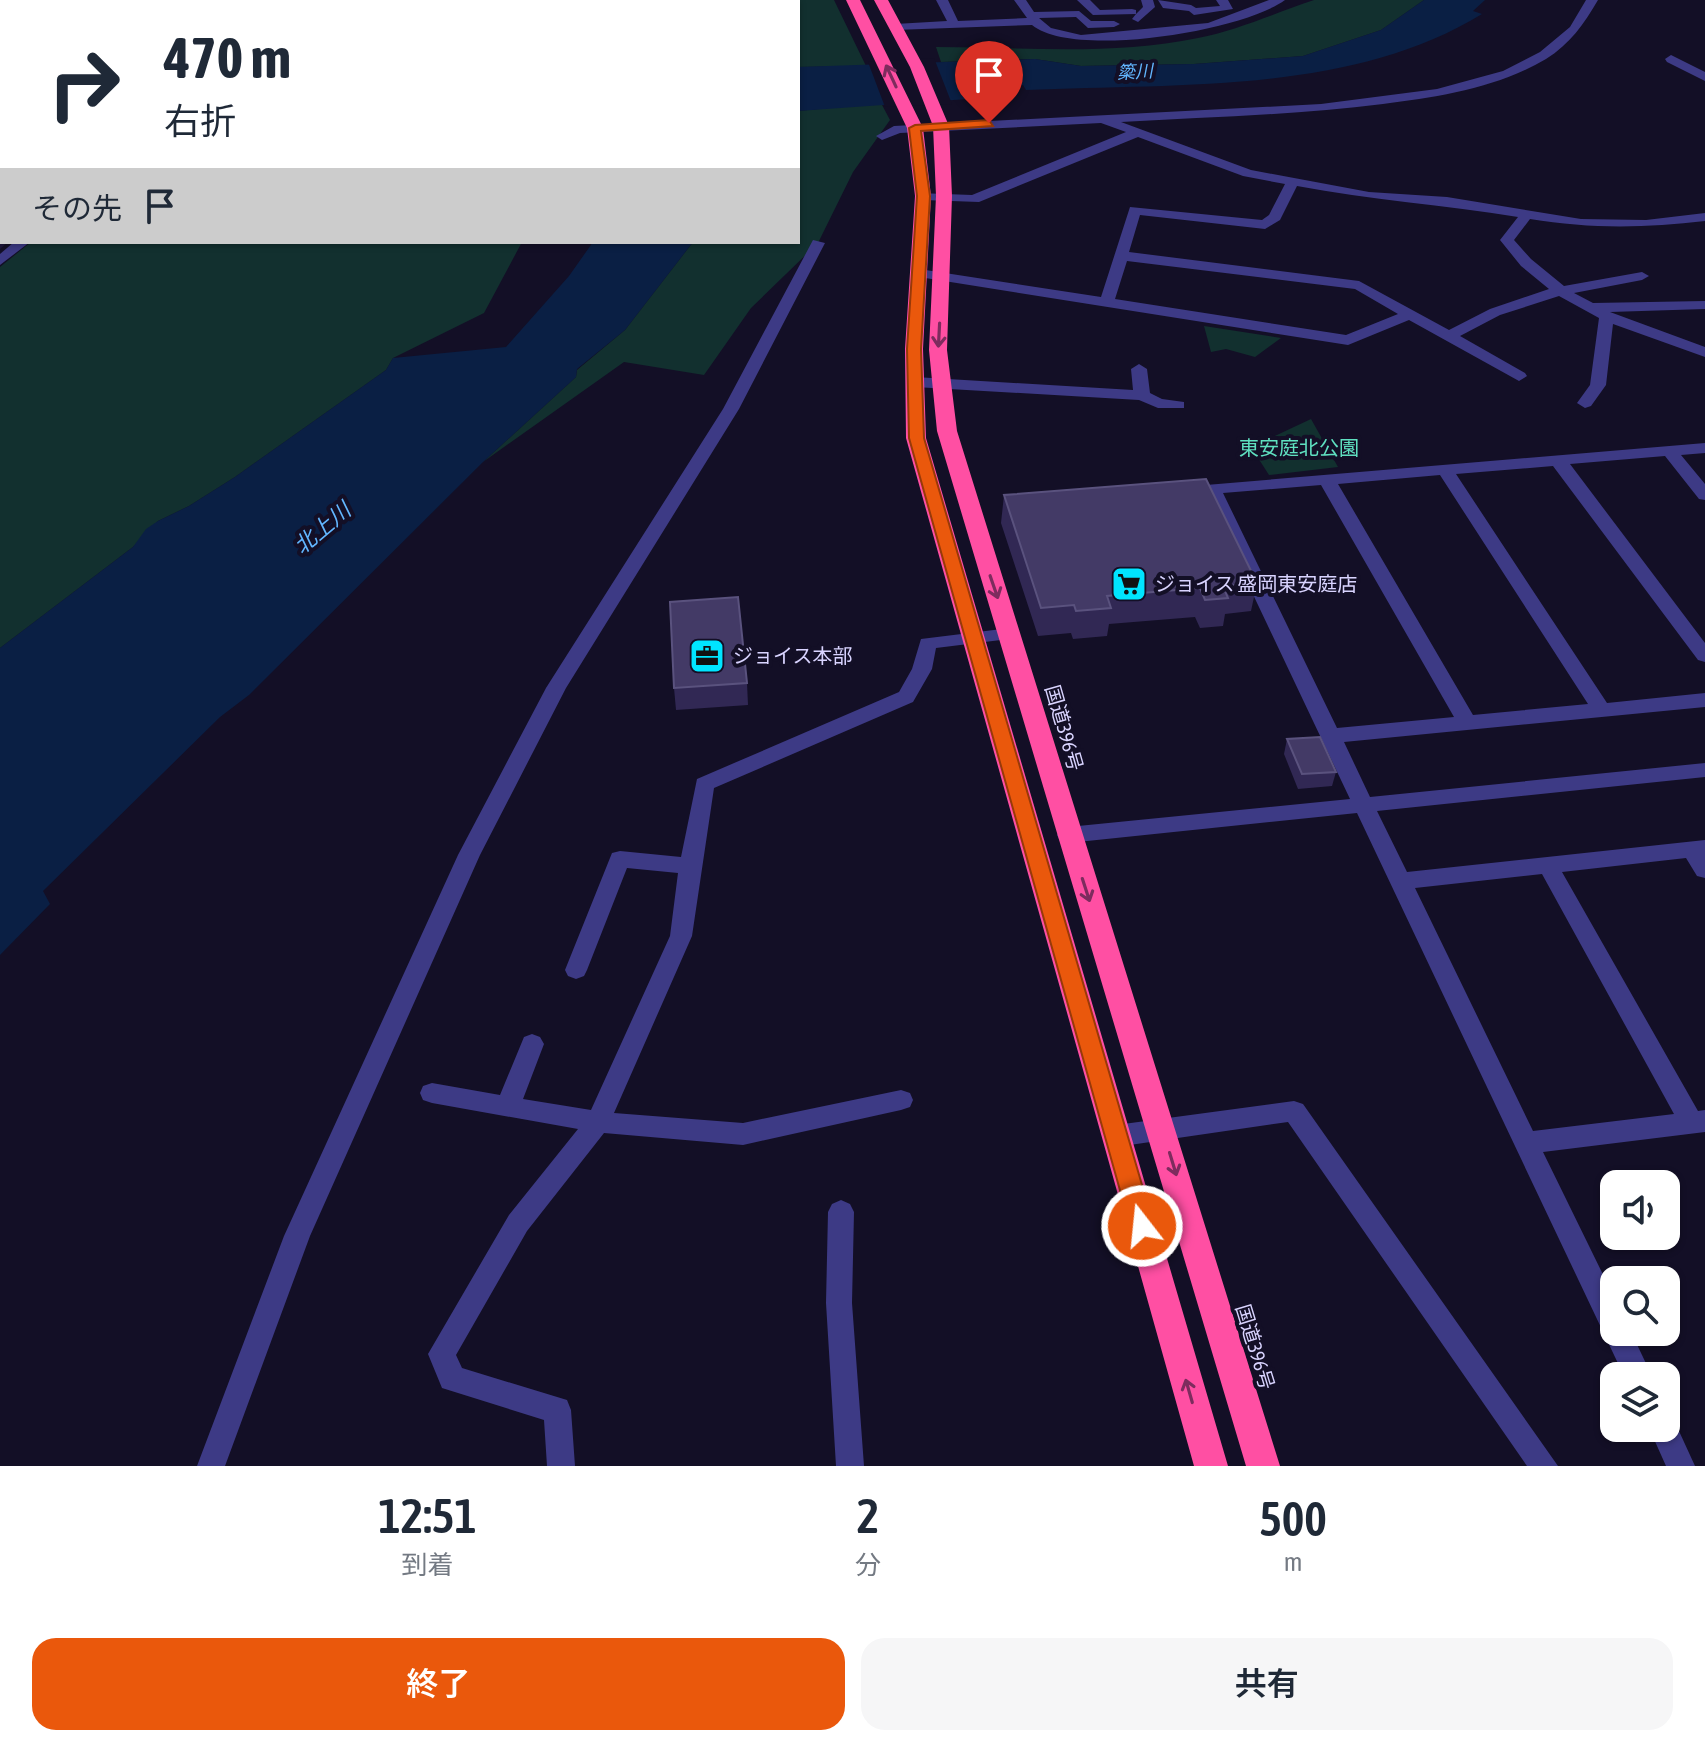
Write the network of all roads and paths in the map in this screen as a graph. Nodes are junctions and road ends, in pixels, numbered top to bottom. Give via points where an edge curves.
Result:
1 (853, 0) edge
2 (881, 0) edge
3 (942, 0) edge
4 (1083, 0) edge
5 (1123, 0) edge
6 (1147, 0) edge
7 (1164, 0) edge
8 (1206, 0) edge
9 (1222, 0) edge
10 (1279, 0) edge
11 (1592, 0) edge
12 (1051, 1) edge
13 (1248, 5) edge
14 (1190, 6) edge
15 (1028, 11) edge
16 (1137, 18) junction
17 (954, 24) junction
18 (1207, 26) junction
19 (897, 29) junction
20 (1148, 33) junction
21 (1671, 59) dead end
22 (1705, 77) edge
23 (1097, 117) junction
24 (926, 123) junction
25 (1136, 133) junction
26 (882, 136) dead end
27 (1292, 183) junction
28 (934, 196) junction
29 (1527, 214) junction
30 (1705, 217) edge
31 (818, 243) dead end
32 (21, 244) edge
33 (1123, 256) junction
34 (0, 261) edge
35 (931, 274) junction
36 (1642, 276) dead end
37 (1563, 291) junction
38 (1107, 302) junction
39 (1705, 305) edge
40 (1590, 308) junction
41 (1408, 315) junction
42 (1606, 319) junction
43 (1447, 337) junction
44 (1705, 352) edge
45 (1139, 369) dead end
46 (1519, 376) dead end
47 (915, 382) junction
48 (942, 386) junction
49 (1142, 395) junction
50 (1585, 403) dead end
51 (1178, 405) dead end
52 (1705, 448) edge
53 (1669, 451) junction
54 (1557, 459) junction
55 (1444, 469) junction
56 (1327, 480) junction
57 (1705, 495) edge
58 (1010, 634) junction
59 (973, 638) junction
60 (1705, 656) edge
61 (1705, 700) edge
62 (1602, 710) junction
63 (1467, 722) junction
64 (1331, 736) junction
65 (1705, 770) edge
66 (1364, 805) junction
67 (1068, 835) junction
68 (1698, 848) edge
69 (690, 866) junction
70 (1548, 866) junction
71 (1705, 870) edge
72 (1402, 881) junction
73 (576, 970) dead end
74 (532, 1044) dead end
75 (432, 1093) dead end
76 (901, 1100) dead end
77 (509, 1104) junction
78 (1698, 1121) edge
79 (598, 1122) junction
80 (1162, 1129) junction
81 (1116, 1136) junction
82 (1526, 1143) junction
83 (841, 1212) dead end
84 (1600, 1297) edge
85 (1670, 1442) edge
86 (211, 1466) edge
87 (561, 1466) edge
88 (850, 1466) edge
89 (1211, 1466) edge
90 (1263, 1466) edge
91 (1544, 1466) edge
92 (1681, 1466) edge

24 -> 1 highway, 国道396号
2 - 19 highway, 国道396号
3 - 17 street
4 - 16 street via 1097,13
5 - 16 street
6 - 16 street via 1149,7
7 - 14 street via 1171,7
8 - 14 street via 1210,5
9 - 14 street via 1227,9
10 - 13 street
11 - 23 street via 1575,29 1544,55 1507,74 1438,93 1310,109
12 - 15 street
13 - 18 street
14 - 18 street
15 - 16 street via 1079,14 1088,25
15 - 17 street via 1002,22
15 - 20 street via 1047,31 1081,38
16 - 20 street
17 - 19 street
18 - 20 street
19 - 24 highway, 国道396号
21 - 22 street
23 - 24 street
23 - 25 street
24 - 26 street
24 - 28 highway, 国道396号
25 - 27 street
25 - 28 street via 974,199
27 - 29 street
27 - 33 street via 1275,217 1265,225 1135,210
28 - 35 highway, 国道396号
29 - 30 street via 1581,223 1646,224
29 - 37 street via 1507,240 1522,261
31 - 86 street via 731,409 556,688 469,855 297,1236
32 - 34 street
33 - 38 street
33 - 41 street via 1359,285
35 - 38 street
35 - 47 highway, 国道396号
35 -> 48 highway, 国道396号
36 - 37 street
37 - 40 street
37 - 43 street via 1495,312
38 - 41 street via 1348,340
39 - 40 street
40 - 42 street
41 - 43 street
42 - 44 street
42 - 50 street via 1598,385
43 - 46 street
45 - 49 street
47 - 48 street
47 - 59 highway, 国道396号 via 916,438
48 - 49 street
48 -> 58 highway, 国道396号 via 947,431
49 - 51 street
52 - 53 street
53 - 54 street
53 - 57 street
54 - 55 street
54 - 60 street
55 - 56 street
55 - 62 street
56 - 63 street
56 - 64 street via 1212,489
58 - 59 street
58 - 67 highway, 国道396号
59 - 69 street via 928,643 922,669 906,697 704,784
59 - 81 highway, 国道396号
61 - 62 street
62 - 63 street
63 - 64 street
64 - 66 street
65 - 66 street
66 - 67 street
66 - 72 street
67 -> 80 highway, 国道396号
68 - 70 street
68 - 71 street
69 - 73 street via 620,859
69 - 79 street via 681,936
70 - 72 street
70 - 78 street
72 - 82 street
74 - 77 street
75 - 77 street
76 - 79 street via 743,1134
77 - 79 street
78 - 82 street
79 - 87 street via 518,1223 442,1354 452,1379 557,1410
80 - 81 street
80 -> 90 highway, 国道396号
80 - 91 street via 1294,1111
89 -> 81 highway, 国道396号
82 - 84 street
83 - 88 street via 839,1303
85 - 92 street

